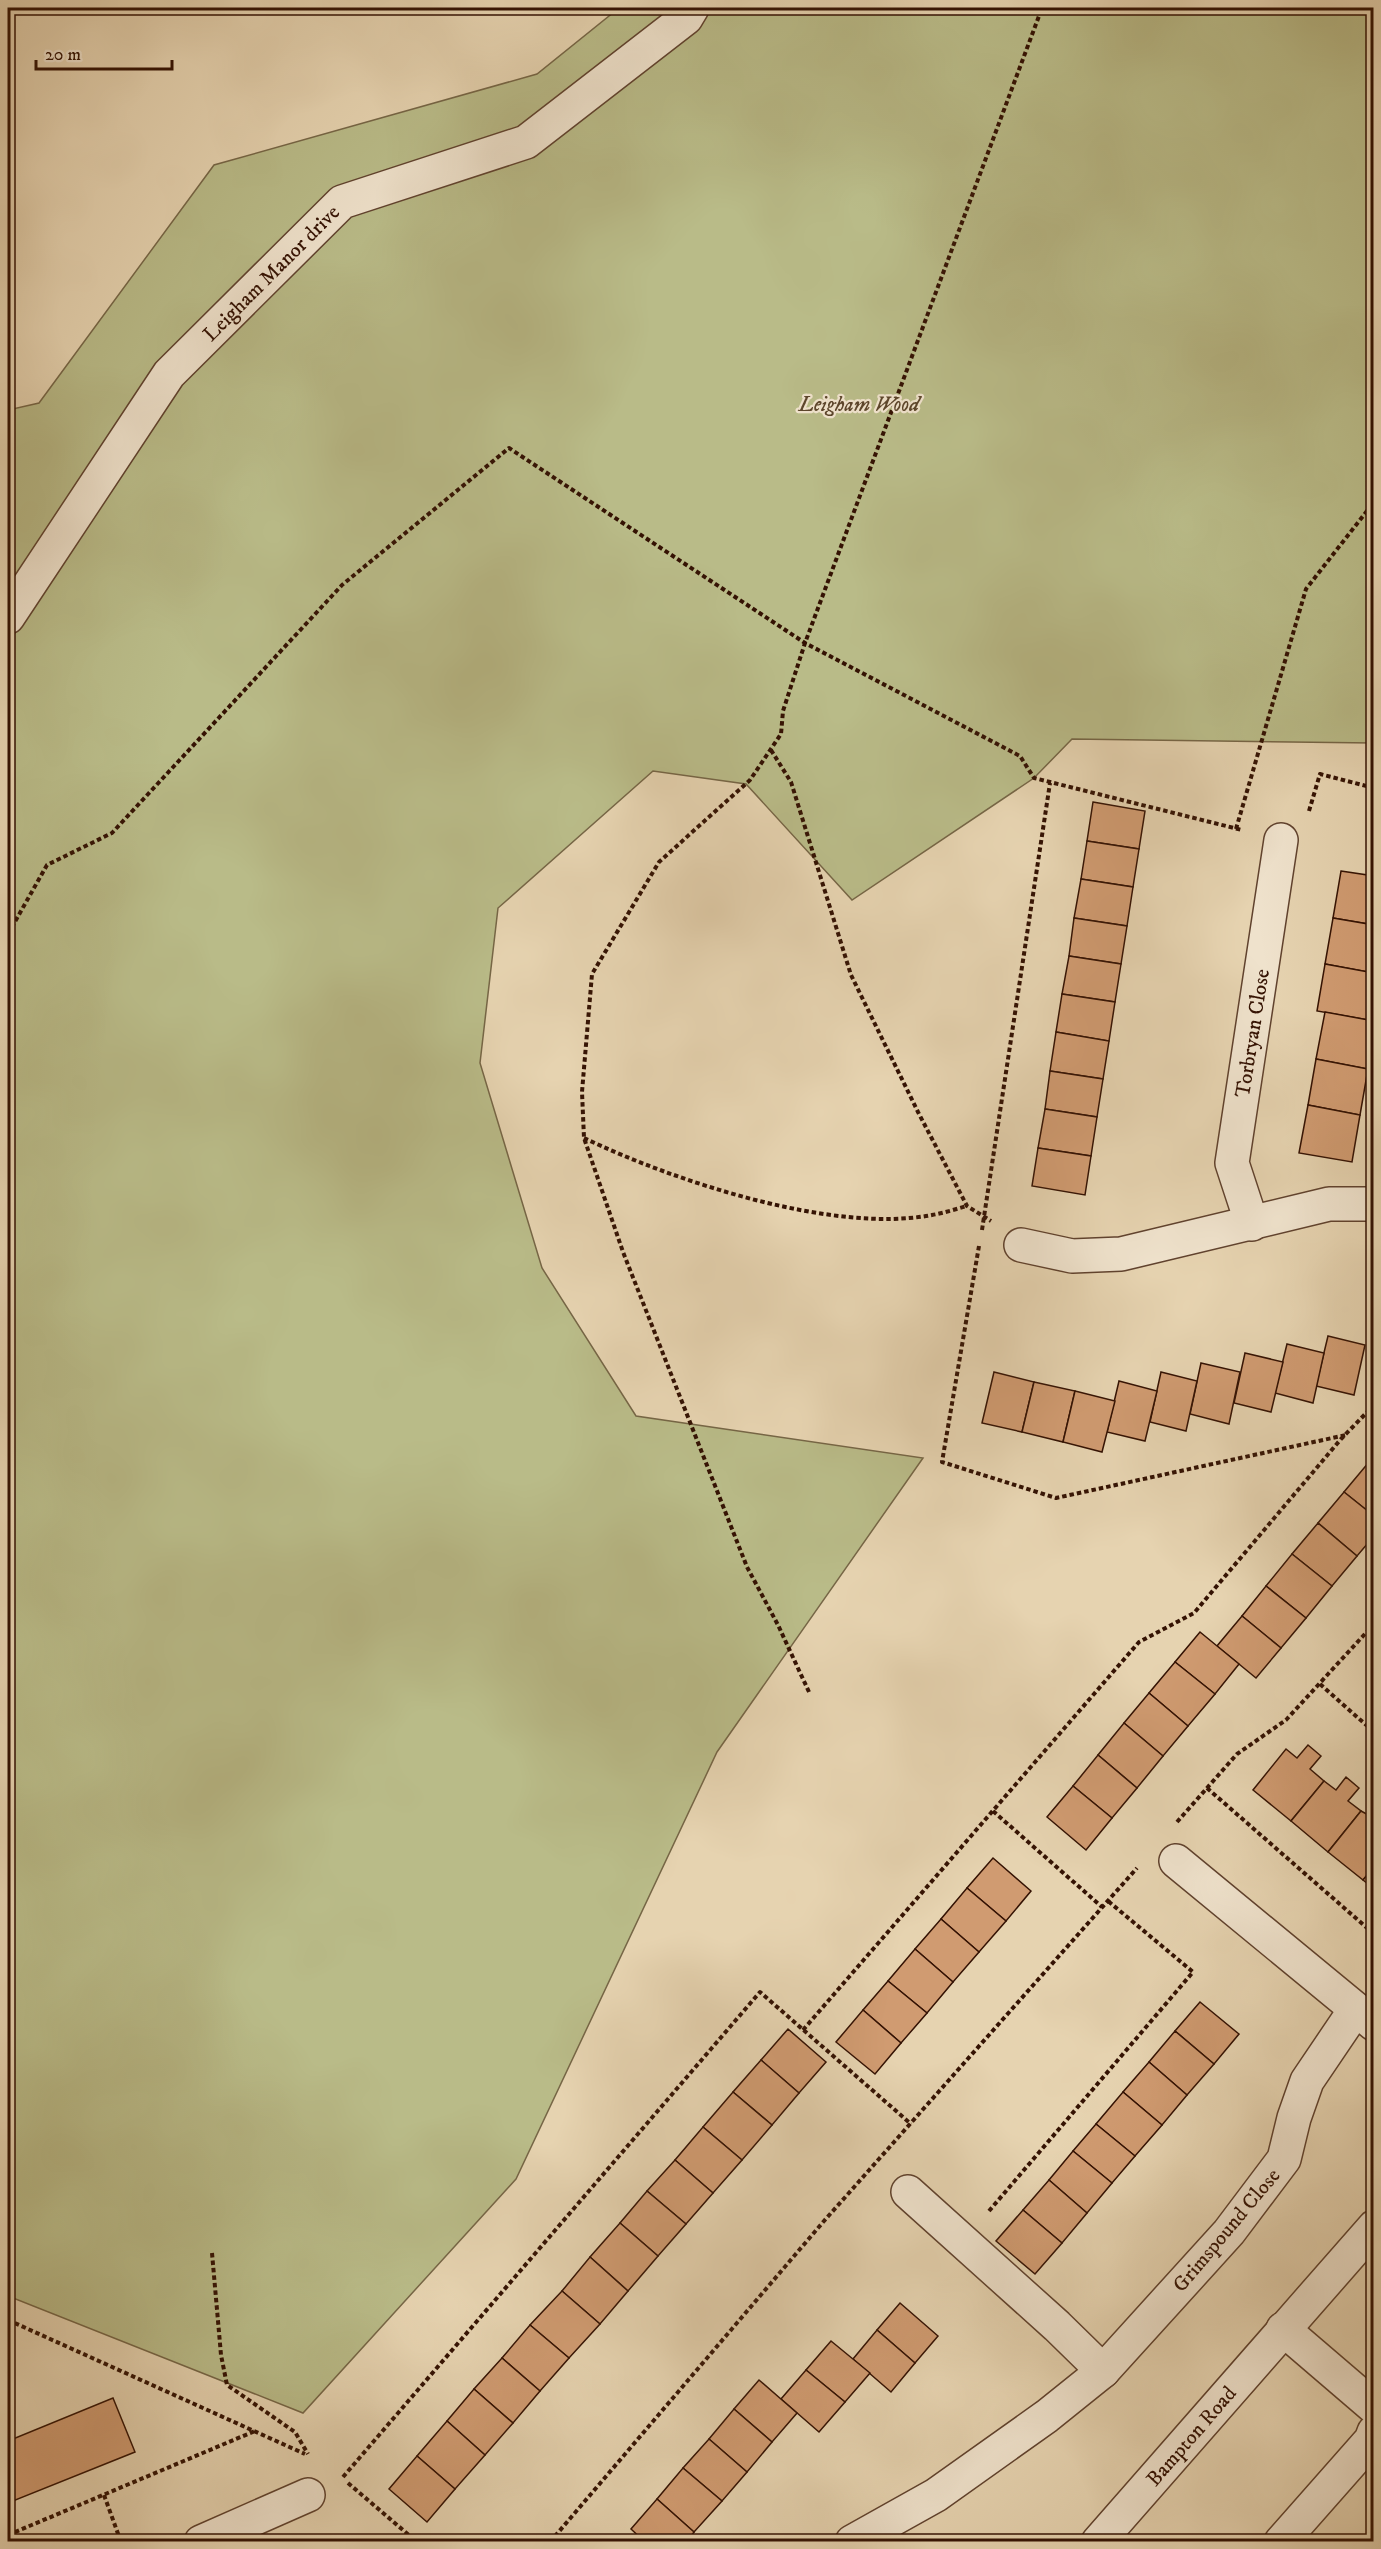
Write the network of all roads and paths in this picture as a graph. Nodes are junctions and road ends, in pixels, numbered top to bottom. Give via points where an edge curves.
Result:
1 (692, 8) edge
2 (1042, 8) edge
3 (1374, 502) edge
4 (8, 617) edge
5 (805, 643) junction
6 (771, 750) junction
7 (1050, 783) junction
8 (1374, 788) edge
9 (1236, 829) junction
10 (1281, 840) junction
11 (8, 934) edge
12 (584, 1138) junction
13 (1374, 1204) edge
14 (967, 1206) junction
15 (1252, 1224) junction
16 (1021, 1245) dead end
17 (979, 1246) dead end
18 (1374, 1405) edge
19 (1346, 1435) junction
20 (1374, 1624) edge
21 (1320, 1684) junction
22 (809, 1692) dead end
23 (1374, 1732) edge
24 (1207, 1788) junction
25 (993, 1811) junction
26 (1173, 1845) joint
27 (1142, 1862) dead end
28 (1108, 1901) junction
29 (1102, 1907) junction
30 (1374, 1934) edge
31 (1364, 2017) edge
32 (803, 2031) junction
33 (911, 2124) junction
34 (908, 2192) dead end
35 (1374, 2227) edge
36 (963, 2241) junction
37 (212, 2253) dead end
38 (8, 2320) edge
39 (1283, 2329) junction
40 (1103, 2371) junction
41 (1374, 2407) edge
42 (256, 2431) junction
43 (1373, 2438) edge
44 (335, 2472) dead end
45 (342, 2478) junction
46 (104, 2495) junction
47 (308, 2495) dead end
48 (8, 2535) edge
49 (121, 2541) edge
50 (201, 2541) edge
51 (417, 2541) edge
52 (550, 2541) edge
53 (852, 2541) edge
54 (1098, 2541) edge
55 (1281, 2541) edge

1 - 4 street, Leigham Manor drive via 686,18 526,142 342,202 169,374
2 - 5 path
3 - 9 path via 1306,589
5 - 6 path via 783,711 781,734
5 - 7 path via 1020,756 1034,778
5 - 11 path via 509,448 342,585 112,833 47,865
6 - 12 path via 750,780 659,862 592,974 582,1092
6 - 14 path via 791,782 851,975
7 - 9 path
7 - 14 path via 984,1215
8 - 10 path via 1320,774 1307,820 1292,826
9 - 10 path
10 - 15 street, Torbryan Close via 1232,1163
12 - 14 path via 699,1184 806,1211 880,1218 931,1215
12 - 22 path via 631,1274 747,1567
13 - 15 street via 1329,1204
15 - 16 street via 1121,1254 1072,1256
17 - 19 path via 942,1462 1056,1498
18 - 19 path
19 - 25 path via 1194,1613 1139,1642
20 - 21 path
21 - 23 path
21 - 24 path via 1286,1720 1238,1754
24 - 26 path
24 - 30 path
25 - 29 path
25 - 32 path
26 - 31 street, Grimspound Close
27 - 28 path
28 - 29 path
28 - 36 path via 1193,1972
29 - 33 path
31 - 40 street, Grimspound Close via 1307,2081 1284,2159 1228,2232
32 - 33 path
32 - 45 path via 760,1992
33 - 52 path
34 - 36 street
35 - 39 street, Bampton Road
36 - 40 street
37 - 42 path via 226,2385 295,2432 310,2457
38 - 42 path
39 - 41 street
39 - 54 street, Bampton Road
40 - 53 street, Grimspound Close via 936,2495
42 - 46 path
43 - 55 street
44 - 45 path
45 - 51 path
46 - 48 path
46 - 49 path
47 - 50 street

